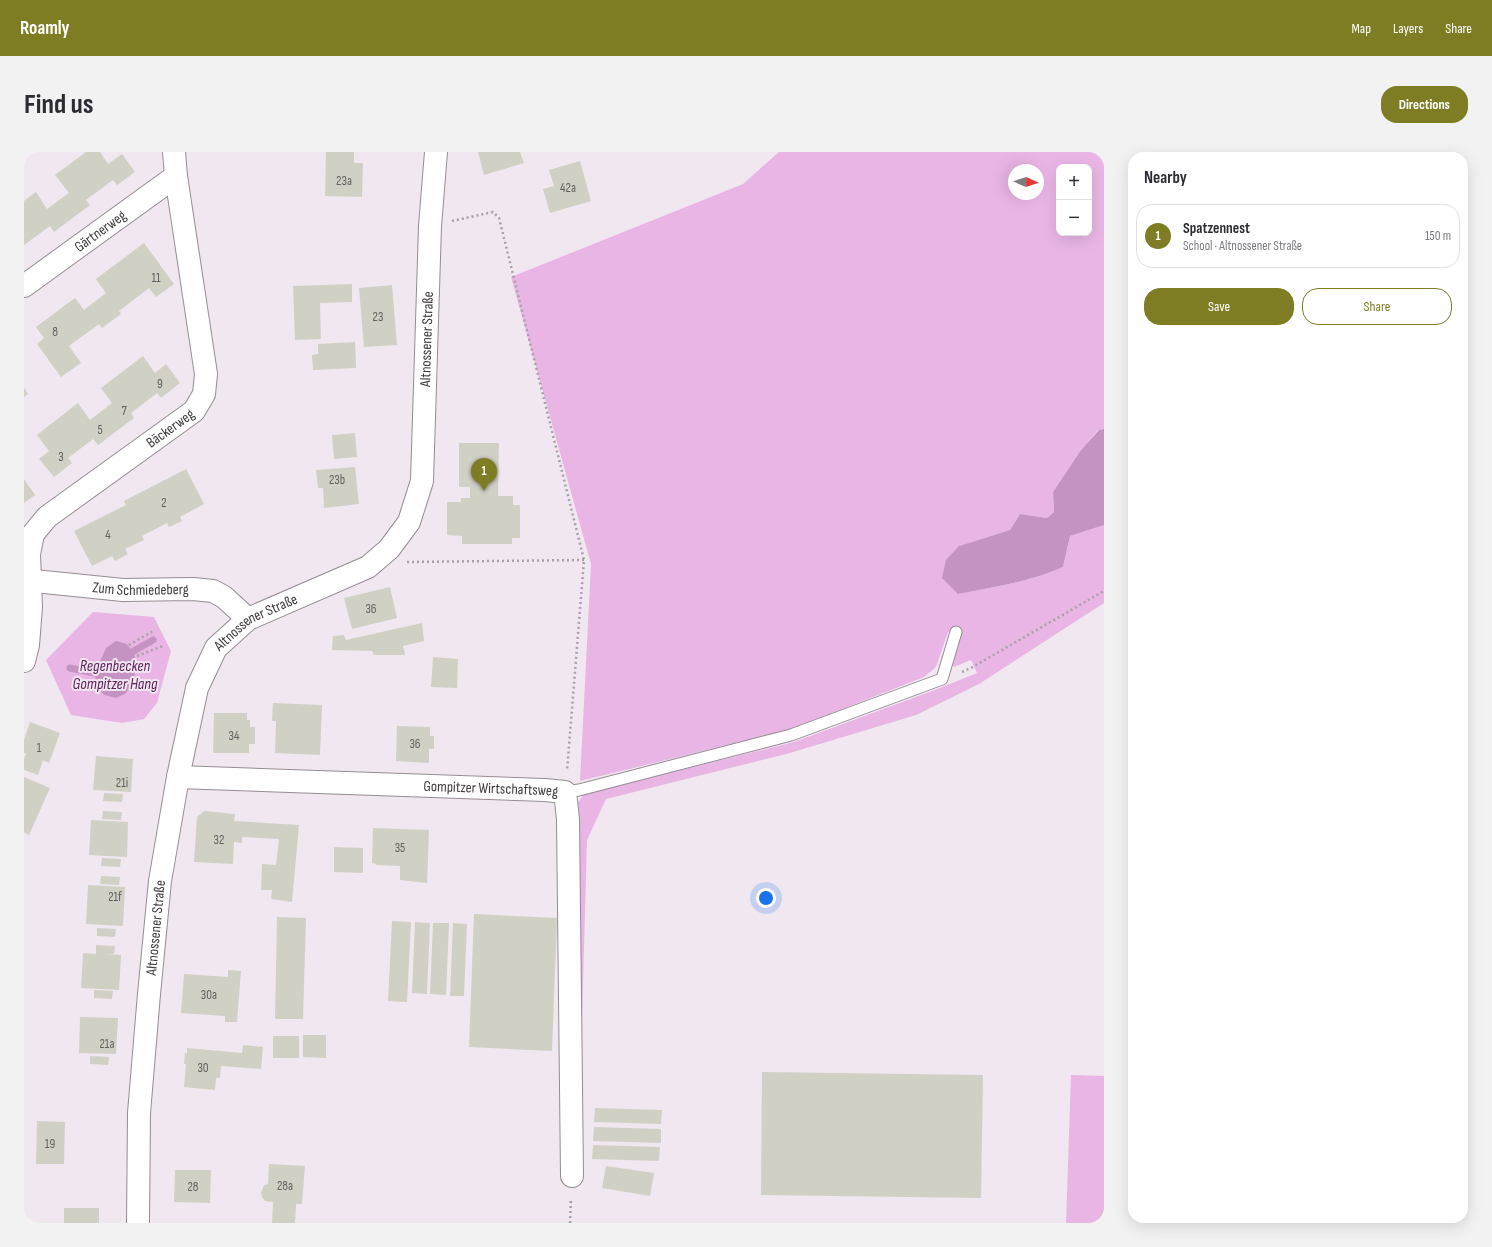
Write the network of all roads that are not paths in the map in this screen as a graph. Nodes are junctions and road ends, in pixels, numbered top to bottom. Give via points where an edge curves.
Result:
1 (174, 152) edge
2 (436, 152) edge
3 (176, 176) junction
4 (24, 286) edge
5 (27, 580) edge
6 (248, 619) junction
7 (956, 632) dead end
8 (24, 661) edge
9 (178, 777) junction
10 (565, 792) junction
11 (572, 1176) dead end
12 (138, 1223) edge

1 - 3 street, Bäckerweg
2 - 6 street, Altnossener Straße via 430,226 422,481 409,522 388,549 368,567
3 - 4 street, Gärtnerweg
3 - 5 street, Bäckerweg via 206,374 204,394 194,411 47,517 33,534
5 - 6 street, Zum Schmiedeberg via 123,590 212,591 224,597
5 - 8 street, Bäckerweg via 31,607
6 - 9 street, Altnossener Straße via 216,648 197,688
7 - 10 lane via 942,679 791,735
9 - 10 street, Gompitzer Wirtschaftsweg
9 - 12 street, Altnossener Straße via 160,881 149,994 140,1113
10 - 11 street, Gompitzer Wirtschaftsweg via 568,819

